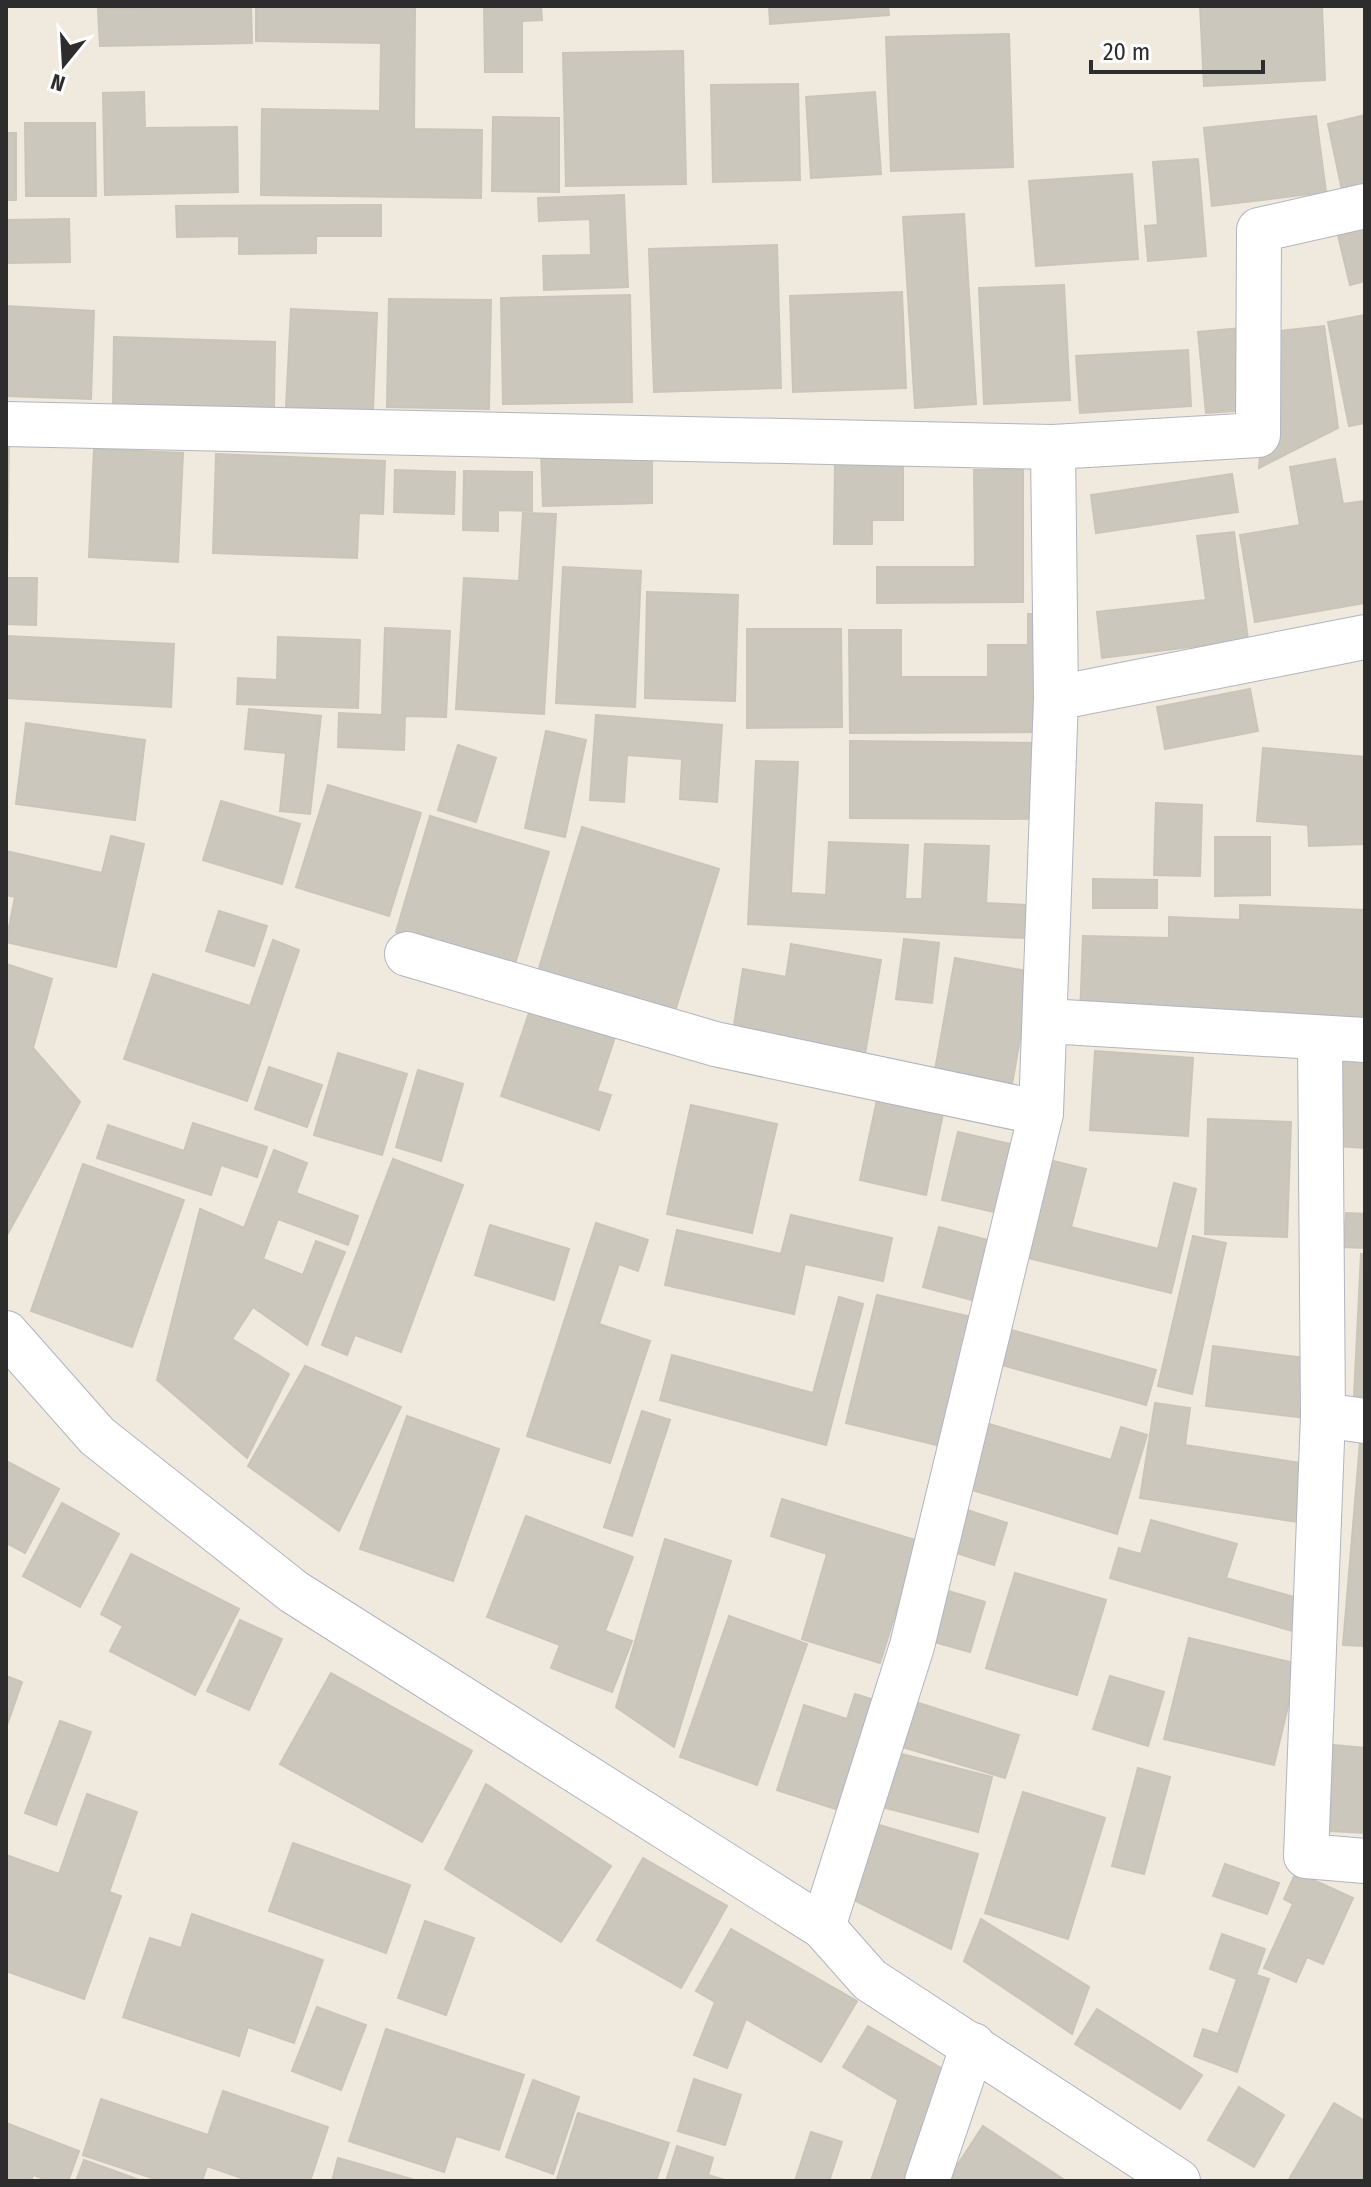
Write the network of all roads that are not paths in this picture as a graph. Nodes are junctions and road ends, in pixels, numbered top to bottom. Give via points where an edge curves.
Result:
1 (1365, 206) edge
2 (6, 424) edge
3 (1053, 447) junction
4 (1365, 637) edge
5 (1056, 698) junction
6 (407, 954) dead end
7 (1047, 1021) junction
8 (1320, 1039) junction
9 (1365, 1040) edge
10 (1041, 1113) junction
11 (6, 1333) edge
12 (1344, 1418) edge
13 (1365, 1861) edge
14 (823, 1927) junction
15 (973, 2045) junction
16 (927, 2181) edge
17 (1178, 2181) edge

1 - 3 street via 1259,230 1258,435
2 - 3 street
3 - 5 street
4 - 5 street
5 - 7 street
6 - 10 street via 715,1044
7 - 8 street
7 - 10 street
8 - 9 street
8 - 12 street
10 - 14 street via 912,1646
11 - 14 street via 97,1436 294,1592
12 - 13 street via 1306,1856
14 - 15 street via 870,1980
15 - 16 street
15 - 17 street

